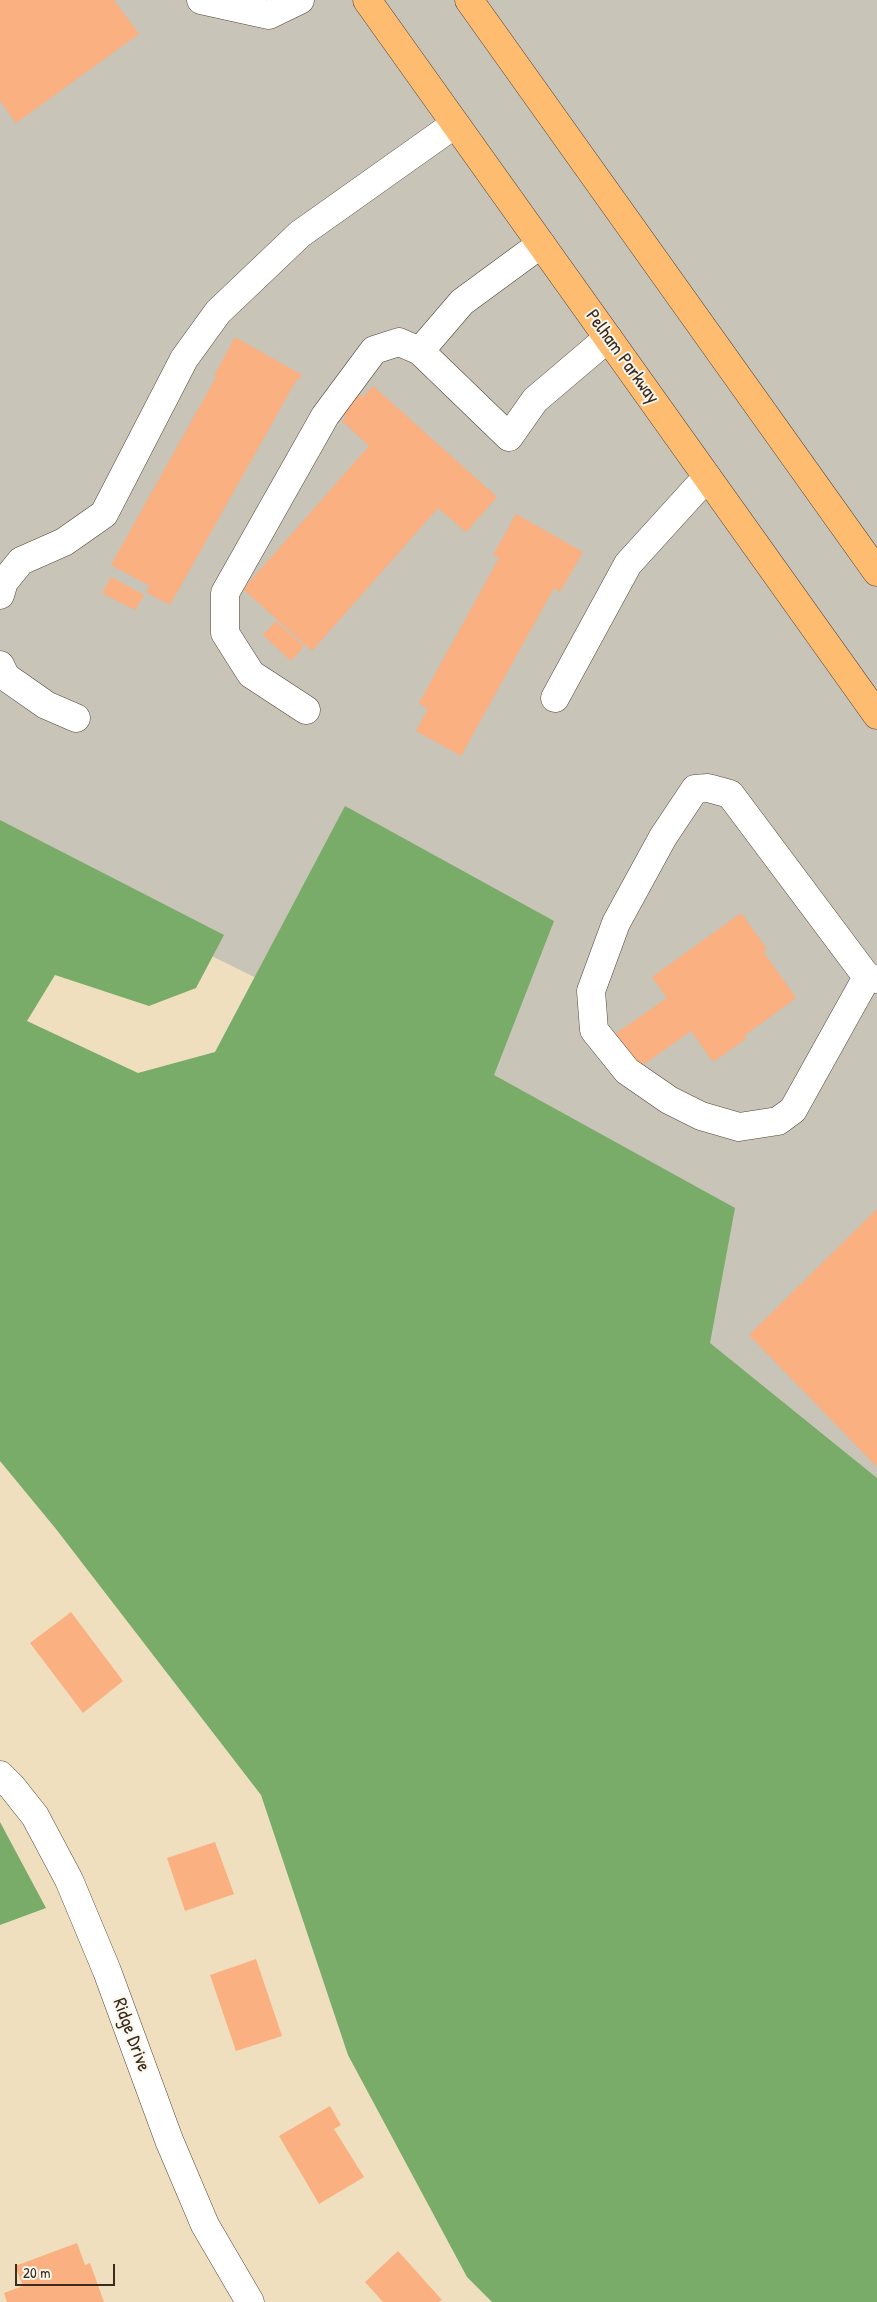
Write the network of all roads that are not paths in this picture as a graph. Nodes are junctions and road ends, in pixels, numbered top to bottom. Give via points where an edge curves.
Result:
1 (201, 0) edge
2 (300, 0) edge
3 (367, 0) edge
4 (468, 0) edge
5 (455, 124) junction
6 (541, 244) junction
7 (608, 338) junction
8 (420, 351) junction
9 (707, 477) junction
10 (877, 572) edge
11 (0, 595) edge
12 (0, 665) edge
13 (555, 698) dead end
14 (306, 710) dead end
15 (877, 715) edge
16 (76, 718) dead end
17 (872, 978) edge
18 (0, 1775) edge
19 (250, 2302) edge

1 - 2 street via 269,15
3 - 5 main road, Pelham Parkway
4 - 10 main road
5 - 6 main road, Pelham Parkway
5 - 11 street via 300,234 218,312 184,359 104,514 64,542 21,561 4,582
6 - 7 main road, Pelham Parkway
6 - 8 street via 462,302
7 - 8 street via 536,400 509,437
7 - 9 main road, Pelham Parkway
8 - 14 street via 399,342 374,350 325,416 225,593 225,633 251,674
9 - 13 street via 628,564
9 - 15 main road, Pelham Parkway
12 - 16 street via 6,677 46,705
17 - 17 street via 846,949 730,794 708,788 695,789 663,837 616,923 590,991 594,1030 628,1071 669,1100 701,1116 739,1127 778,1121 793,1110
18 - 19 street, Ridge Drive via 35,1816 69,1880 201,2216

